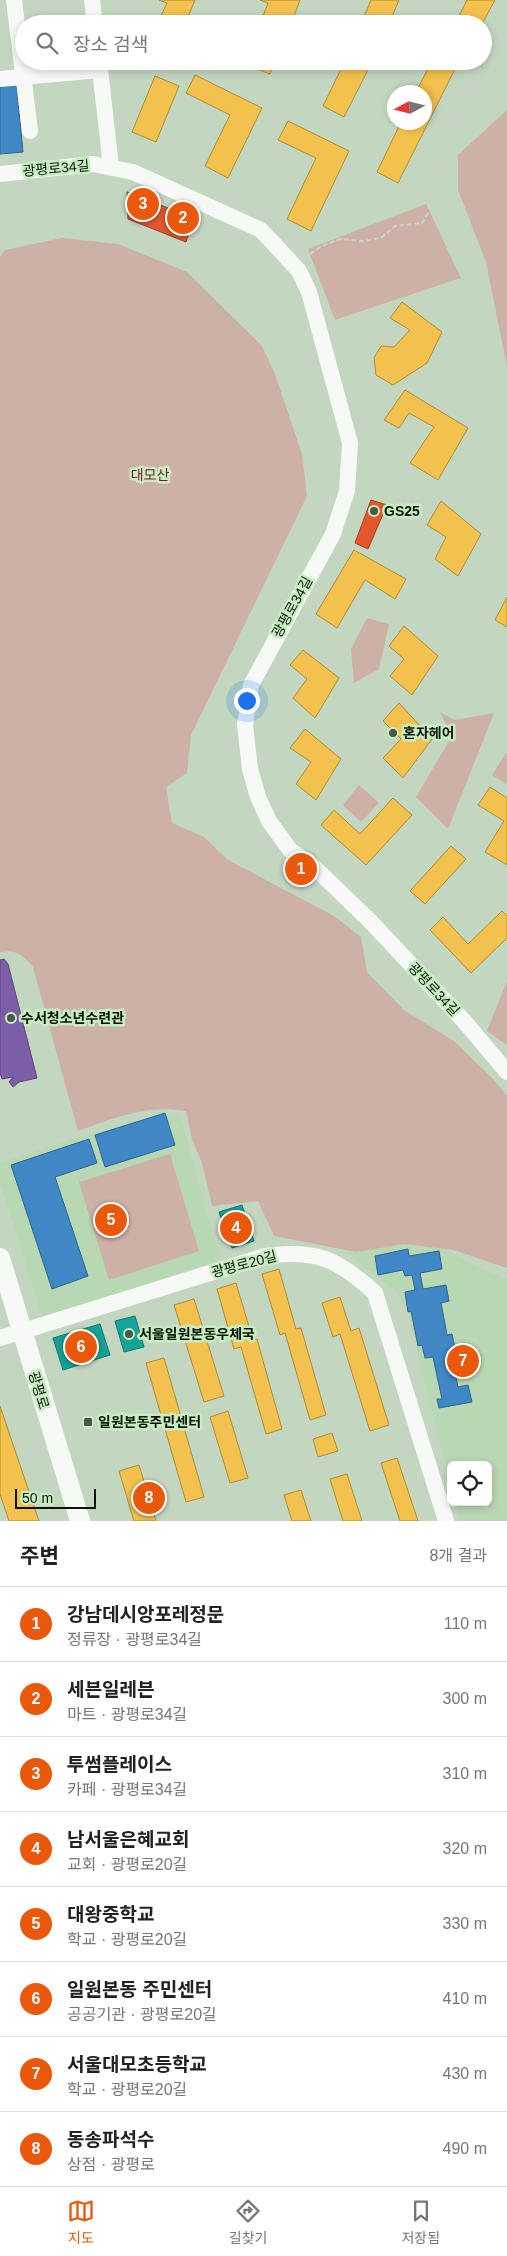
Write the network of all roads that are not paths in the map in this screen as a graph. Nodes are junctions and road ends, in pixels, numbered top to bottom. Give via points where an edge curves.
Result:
1 (14, 0) edge
2 (92, 0) edge
3 (16, 15) edge
4 (93, 15) edge
5 (22, 70) edge
6 (69, 70) edge
7 (100, 70) edge
8 (23, 76) junction
9 (0, 78) edge
10 (30, 131) dead end
11 (112, 166) junction
12 (0, 174) edge
13 (507, 1072) edge
14 (0, 1258) edge
15 (21, 1331) junction
16 (0, 1338) edge
17 (80, 1521) edge
18 (446, 1521) edge

1 - 3 street
2 - 4 street
5 - 8 street
6 - 8 street
7 - 11 street
8 - 9 street
8 - 10 street
11 - 12 street, 광평로34길 via 92,164
11 - 13 street, 광평로34길 via 133,172 261,230 295,266 309,292 350,442 347,484 332,534 256,672 248,695 245,725 255,788 269,822 290,850 314,867 370,921
14 - 15 main road, 광평로
15 - 16 street, 광평로20길
15 - 17 main road, 광평로
15 - 18 street, 광평로20길 via 265,1256 286,1253 324,1258 345,1268 375,1294

